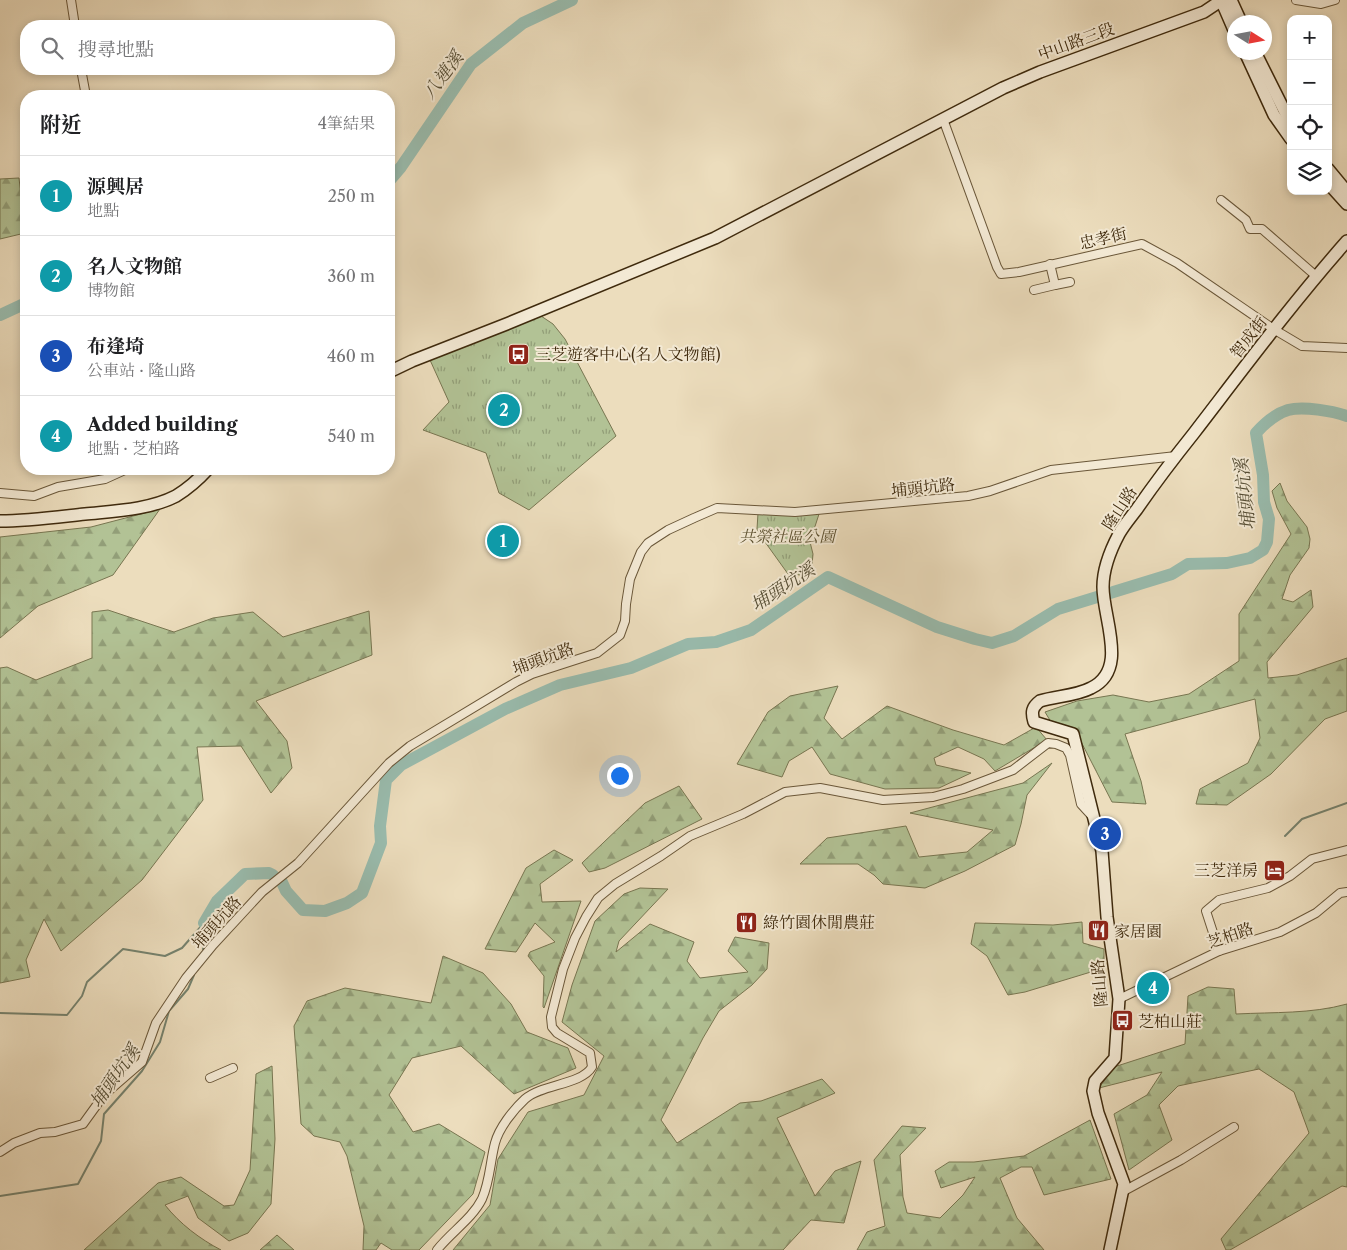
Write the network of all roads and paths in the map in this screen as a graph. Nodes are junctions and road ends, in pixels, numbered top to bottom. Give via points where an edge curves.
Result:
1 (71, 0) edge
2 (1221, 0) edge
3 (1231, 0) edge
4 (1296, 0) edge
5 (1335, 0) edge
6 (1228, 15) edge
7 (1238, 15) edge
8 (74, 20) edge
9 (1249, 60) edge
10 (1259, 60) edge
11 (83, 75) edge
12 (85, 90) edge
13 (1287, 116) edge
14 (943, 119) junction
15 (1287, 134) edge
16 (1332, 174) edge
17 (1332, 187) edge
18 (1347, 192) edge
19 (1221, 200) dead end
20 (1347, 204) edge
21 (1347, 241) edge
22 (1050, 264) junction
23 (1316, 276) junction
24 (1070, 282) dead end
25 (1055, 285) junction
26 (1034, 290) dead end
27 (1275, 330) junction
28 (1347, 348) edge
29 (395, 369) edge
30 (1176, 456) junction
31 (114, 475) edge
32 (203, 475) edge
33 (0, 493) edge
34 (0, 521) edge
35 (1092, 816) junction
36 (1347, 850) edge
37 (1347, 892) edge
38 (1219, 952) junction
39 (1119, 999) junction
40 (233, 1068) dead end
41 (210, 1078) dead end
42 (1234, 1127) dead end
43 (0, 1152) edge
44 (1122, 1192) junction
45 (437, 1250) edge
46 (1110, 1250) edge

1 - 8 street
2 - 6 street
2 - 14 street, 中山路三段 via 1204,12 1040,72
3 - 7 street
4 - 5 street via 1321,4
9 - 15 street via 1274,115
10 - 13 street
11 - 12 street
14 - 22 street, 忠孝街 via 1001,274
14 - 29 street, 中山路三段 via 715,238
16 - 18 street
17 - 20 street
19 - 23 street via 1246,220 1250,229 1262,230
21 - 23 street, 智成街
22 - 25 street
22 - 27 street, 忠孝街 via 1142,244 1177,263
23 - 27 street, 智成街
24 - 25 street
25 - 26 street
27 - 28 street, 忠孝街 via 1302,346
27 - 30 street, 智成街
30 - 35 street, 隆山路 via 1120,533 1105,569 1104,605 1112,658 1105,678 1092,688 1040,701 1031,714 1034,722 1073,734
30 - 43 street, 埔頭坑路 via 1051,470 990,491 951,498 795,512 717,508 668,530 648,543 641,552 630,579 620,635 597,653 516,682 410,746 388,763 298,863 266,888 213,945 156,1023 142,1062 104,1095 83,1124 22,1139
31 - 33 street via 58,486 34,496
32 - 34 street via 195,484 174,496 152,504 122,510
35 - 39 street, 隆山路 via 1102,851
35 - 45 street via 1081,804 1066,748 1048,743 1013,770 933,797 883,800 820,788 785,792 690,836 615,884 598,898 575,938 563,969 551,1018 552,1027 558,1033 590,1053 592,1067 582,1076 526,1098 516,1108 495,1141 486,1188 478,1206
36 - 38 street via 1312,859 1268,888 1219,900 1206,911
37 - 38 street, 芝柏路 via 1280,932
38 - 39 street, 芝柏路
39 - 44 street, 隆山路 via 1115,1058 1095,1081 1093,1091 1124,1184
40 - 41 street
42 - 44 street
44 - 46 street, 隆山路

